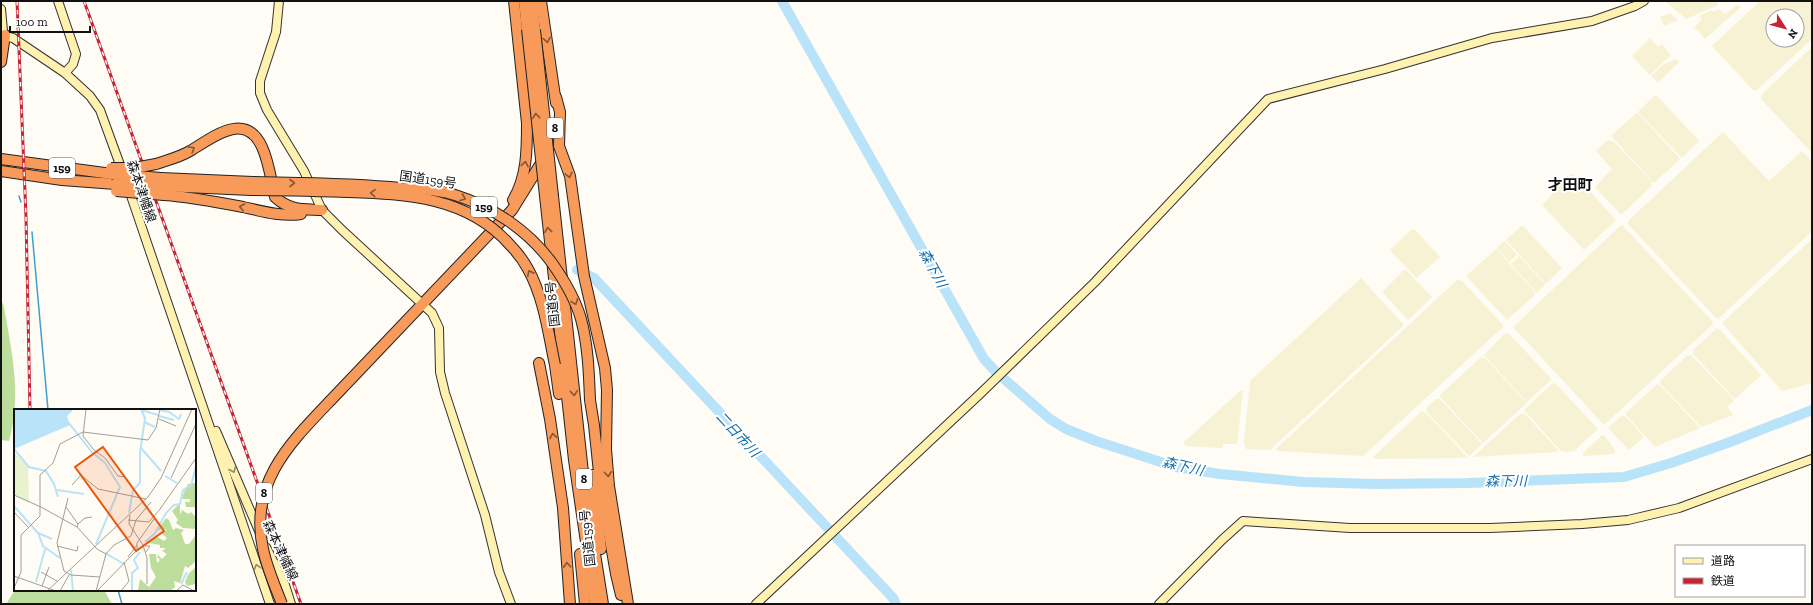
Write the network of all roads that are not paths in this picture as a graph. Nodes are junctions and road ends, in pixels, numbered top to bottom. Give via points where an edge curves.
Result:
1 (58, 1) edge
2 (279, 1) edge
3 (514, 1) edge
4 (524, 1) edge
5 (532, 1) edge
6 (542, 1) edge
7 (1644, 1) edge
8 (1, 9) edge
9 (531, 30) junction
10 (2, 33) edge
11 (1, 62) edge
12 (65, 73) junction
13 (556, 97) junction
14 (1, 159) edge
15 (1, 171) edge
16 (1, 176) edge
17 (114, 179) junction
18 (62, 180) junction
19 (163, 186) junction
20 (252, 186) junction
21 (549, 196) junction
22 (322, 210) junction
23 (488, 234) junction
24 (421, 304) junction
25 (539, 363) dead end
26 (558, 363) junction
27 (200, 396) junction
28 (590, 400) junction
29 (1812, 459) edge
30 (574, 460) joint
31 (576, 479) junction
32 (601, 603) edge
33 (270, 604) edge
34 (282, 604) edge
35 (291, 604) edge
36 (511, 604) edge
37 (570, 604) edge
38 (585, 604) edge
39 (627, 604) edge
40 (756, 604) edge
41 (1158, 604) edge

1 - 12 street via 76,54 73,64
2 - 22 street via 276,32 260,82 260,93 267,110 304,171
23 -> 3 highway, 8 via 515,197 526,159 527,123
4 - 9 highway, 国道8号 / 8
5 - 9 highway, 国道8号 / 8
6 -> 13 highway, 8
7 - 40 street via 1592,21 1492,38 1268,99 1095,282 1011,365
8 - 10 street
9 - 21 highway, 国道8号 / 8, bridge
10 - 11 highway
10 - 12 street, 森本津幡線
12 - 27 street, 森本津幡線 via 82,87 100,110
13 - 23 highway, 8 via 555,127 552,142 543,162 512,210
13 -> 39 highway via 560,112 559,146 570,176 584,273 605,368 609,486
14 - 17 highway, 159
15 - 18 highway, 国道159号 / 159
16 - 18 highway, 159 via 44,181
17 - 18 highway, 国道159号 / 159 via 99,183
17 - 19 highway, 国道159号 / 159, bridge
17 - 19 highway, 159, bridge
17 -> 22 highway, 159, bridge via 134,168 173,159 217,133 234,128 250,131 257,138 262,147 275,197 291,208
19 - 20 highway, 国道159号 / 159
22 -> 19 highway, 159 via 293,215 268,212 188,196
26 -> 20 highway, 国道159号 / 159, bridge via 541,299 528,268 503,237 473,214 432,199 402,195
20 -> 28 highway, 国道159号 / 159, bridge via 373,185 433,191 453,194 508,220 545,254 565,281 574,300 581,319 588,362
26 -> 21 highway, 国道8号 / 8 via 558,324
21 -> 32 highway, 国道8号 / 8
22 - 24 street
23 - 24 highway, 8
24 - 34 highway, 8, bridge via 300,433 279,458 269,479 262,500 260,521 263,549
24 - 36 street via 432,314 439,328 440,372 445,393
37 -> 25 highway via 563,508
26 - 30 highway, 国道159号 / 159 via 568,456
33 -> 27 street, 森本津幡線
27 -> 35 street, 森本津幡線 via 269,555 285,585
28 - 32 highway, 国道159号 / 159 via 594,486 606,590
28 - 39 highway via 600,482 616,574 620,592
29 - 41 street via 1679,508 1628,520 1490,528 1350,528 1243,521
30 - 31 highway, 8
31 - 32 highway, 8
31 - 38 highway, 8 via 572,483

